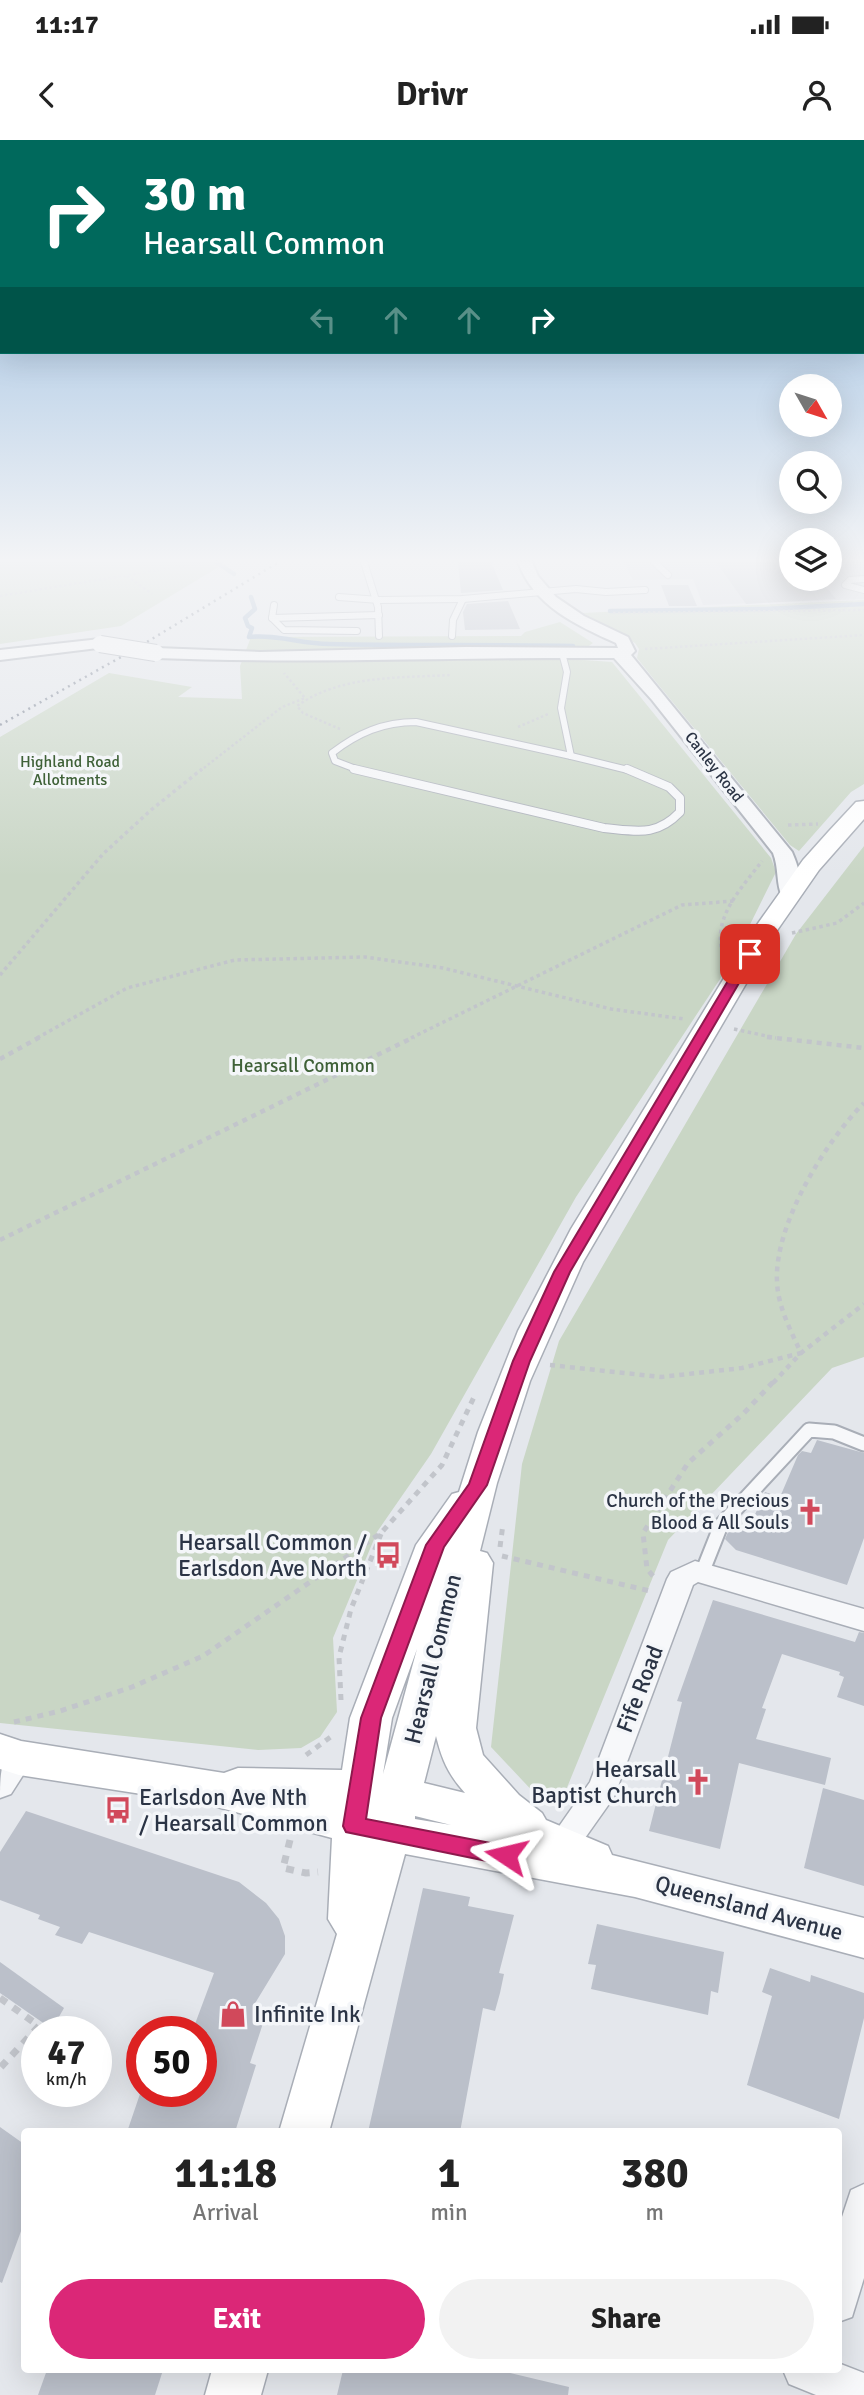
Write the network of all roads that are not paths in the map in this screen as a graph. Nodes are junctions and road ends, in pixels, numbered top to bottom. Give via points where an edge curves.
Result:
1 (566, 667) edge
2 (633, 667) edge
3 (571, 756) junction
4 (864, 807) edge
5 (789, 892) junction
6 (864, 1444) edge
7 (478, 1485) junction
8 (465, 1528) junction
9 (699, 1572) junction
10 (864, 1620) edge
11 (11, 1755) edge
12 (603, 1787) joint
13 (370, 1822) junction
14 (550, 1839) junction
15 (635, 1878) junction
16 (864, 1938) edge
17 (305, 2128) edge
18 (864, 2203) edge
19 (842, 2288) edge
20 (239, 2373) edge
21 (815, 2378) edge
22 (864, 2393) edge
23 (233, 2395) edge

1 - 3 lane via 561,708
2 - 5 street, Canley Road via 782,852 789,868
3 - 3 lane via 656,777 677,791 678,812 665,827 604,828 350,768 335,761 332,753 357,735 398,721
4 - 5 main road, Hearsall Common
5 - 7 main road, Hearsall Common via 562,1272 522,1361
6 - 9 lane via 834,1432 810,1430 721,1525
7 - 8 main road, Hearsall Common
7 - 13 main road, Hearsall Common via 435,1545 371,1718
8 - 13 main road, Hearsall Common
8 - 14 main road via 474,1556 455,1728 464,1763 504,1808
9 - 10 street
9 - 12 street, Fife Road via 681,1579
11 - 13 main road via 206,1786 305,1777
12 - 14 street, Fife Road
13 - 14 main road, Queensland Avenue
13 - 15 main road, Queensland Avenue
13 - 17 main road via 350,1965
14 - 15 main road, Queensland Avenue
15 - 16 main road, Queensland Avenue
18 - 19 street
20 - 23 main road
21 - 22 street

